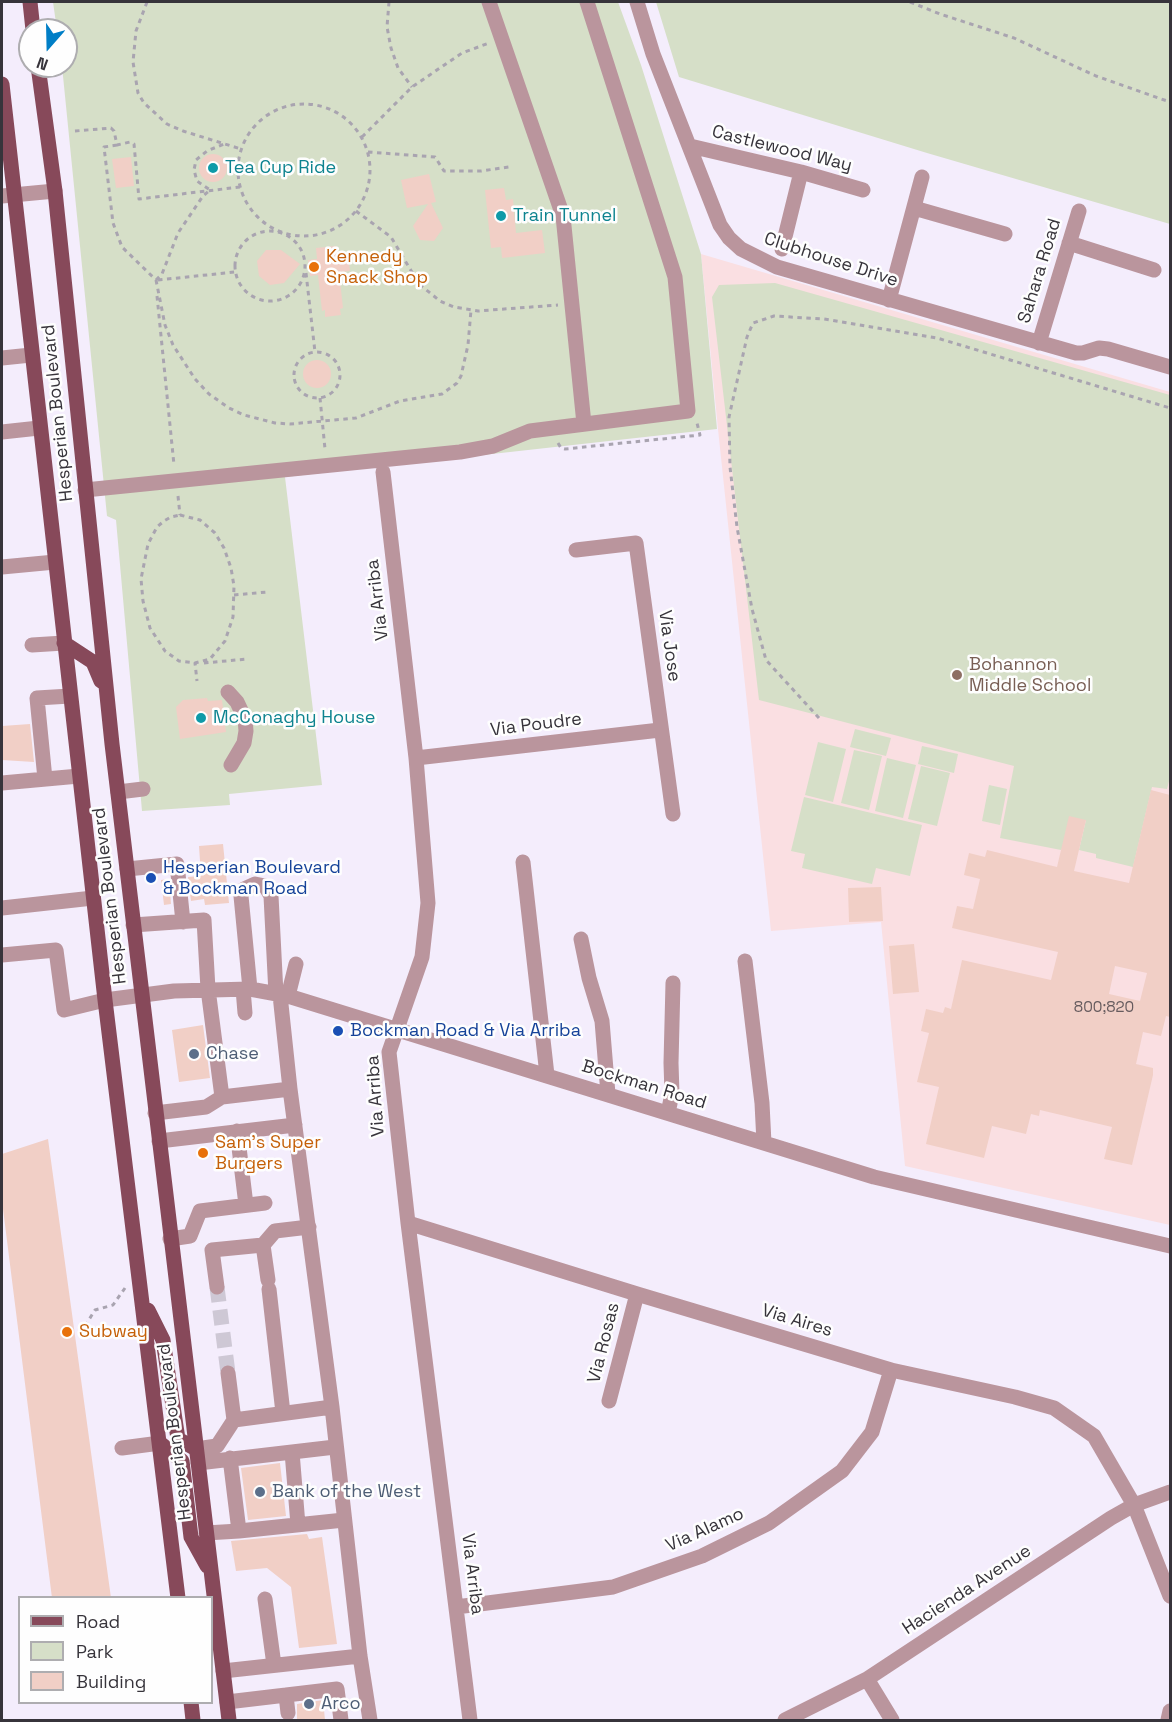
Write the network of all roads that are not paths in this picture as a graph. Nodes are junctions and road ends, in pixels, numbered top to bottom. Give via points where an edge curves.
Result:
1 (30, 2) edge
2 (489, 2) edge
3 (587, 2) edge
4 (638, 2) edge
5 (32, 18) edge
6 (40, 78) edge
7 (2, 84) edge
8 (3, 112) edge
9 (690, 146) junction
10 (801, 172) junction
11 (922, 177) dead end
12 (55, 190) junction
13 (863, 190) dead end
14 (7, 195) edge
15 (914, 208) junction
16 (1079, 211) dead end
17 (1005, 234) dead end
18 (1069, 243) junction
19 (782, 249) dead end
20 (1154, 270) dead end
21 (889, 300) junction
22 (1039, 343) junction
23 (31, 355) junction
24 (2, 358) edge
25 (1170, 367) edge
26 (584, 424) junction
27 (39, 428) junction
28 (2, 432) edge
29 (383, 472) dead end
30 (85, 490) junction
31 (576, 550) dead end
32 (55, 562) junction
33 (2, 567) edge
34 (64, 643) junction
35 (32, 645) dead end
36 (228, 692) dead end
37 (106, 695) junction
38 (70, 696) junction
39 (660, 730) junction
40 (416, 758) junction
41 (231, 765) dead end
42 (79, 776) junction
43 (45, 779) junction
44 (2, 783) edge
45 (143, 789) dead end
46 (118, 792) junction
47 (673, 814) dead end
48 (523, 862) dead end
49 (126, 869) junction
50 (93, 898) junction
51 (2, 908) edge
52 (183, 922) junction
53 (133, 925) junction
54 (581, 939) dead end
55 (2, 955) edge
56 (745, 961) dead end
57 (296, 964) dead end
58 (673, 984) dead end
59 (208, 989) junction
60 (246, 989) junction
61 (141, 995) junction
62 (281, 995) junction
63 (105, 1000) junction
64 (245, 1013) dead end
65 (397, 1029) junction
66 (548, 1076) junction
67 (290, 1089) junction
68 (608, 1095) junction
69 (222, 1097) junction
70 (155, 1113) junction
71 (668, 1113) junction
72 (295, 1125) junction
73 (237, 1131) junction
74 (159, 1141) junction
75 (764, 1143) junction
76 (265, 1203) dead end
77 (246, 1205) junction
78 (408, 1223) junction
79 (309, 1227) junction
80 (170, 1239) junction
81 (263, 1245) junction
82 (1170, 1246) edge
83 (217, 1287) tunnel mouth
84 (637, 1294) junction
85 (143, 1302) junction
86 (891, 1370) junction
87 (228, 1373) tunnel mouth
88 (609, 1401) dead end
89 (332, 1407) junction
90 (283, 1413) junction
91 (234, 1420) junction
92 (160, 1443) junction
93 (335, 1447) junction
94 (122, 1448) dead end
95 (292, 1452) junction
96 (197, 1456) junction
97 (230, 1458) junction
98 (1170, 1492) edge
99 (1134, 1505) junction
100 (344, 1520) junction
101 (298, 1525) junction
102 (239, 1532) junction
103 (206, 1533) junction
104 (211, 1574) junction
105 (178, 1596) edge
106 (1170, 1596) edge
107 (265, 1599) dead end
108 (456, 1607) junction
109 (360, 1656) junction
110 (274, 1665) junction
111 (224, 1671) junction
112 (867, 1679) junction
113 (286, 1695) junction
114 (227, 1702) junction
115 (191, 1704) edge
116 (1170, 1711) edge
117 (288, 1713) dead end
118 (193, 1720) edge
119 (229, 1720) edge
120 (341, 1720) edge
121 (370, 1720) edge
122 (470, 1720) edge
123 (784, 1720) edge
124 (891, 1720) edge
125 (1168, 1720) edge

1 - 5 main road
2 - 26 street via 563,216
3 - 26 street via 675,277 688,411
4 - 9 street, Clubhouse Drive via 653,54
6 - 12 main road, Hesperian Boulevard
7 - 8 main road, Hesperian Boulevard
8 - 14 main road, Hesperian Boulevard
9 - 10 street, Castlewood Way
9 - 21 street, Clubhouse Drive via 720,225 741,249 777,267
10 - 13 street, Castlewood Way
10 - 19 street
11 - 15 street
12 - 14 street
12 - 30 main road, Hesperian Boulevard
14 - 23 main road, Hesperian Boulevard
15 - 17 street
15 - 21 street
16 - 18 street, Sahara Road
18 - 20 street
18 - 22 street, Sahara Road
21 - 22 street, Clubhouse Drive
22 - 25 street, Clubhouse Drive via 1076,353 1108,349
23 - 24 street
23 - 27 main road, Hesperian Boulevard
26 - 30 street via 556,431 530,431 494,446 460,452
27 - 28 street
27 - 32 main road, Hesperian Boulevard
29 - 40 street, Via Arriba
30 - 37 main road, Hesperian Boulevard
31 - 39 street, Via Jose via 636,543
32 - 33 street
32 - 34 main road, Hesperian Boulevard
34 - 35 street
34 - 37 main road via 93,662
34 - 38 main road, Hesperian Boulevard
36 - 41 street via 245,719 246,731 244,743
37 - 46 main road, Hesperian Boulevard
38 - 42 main road, Hesperian Boulevard
38 - 43 street via 37,698
39 - 40 street, Via Poudre
39 - 47 street, Via Jose
40 - 65 street, Via Arriba via 428,903 422,957
42 - 43 street
42 - 50 main road, Hesperian Boulevard
43 - 44 street
45 - 46 street
46 - 49 main road, Hesperian Boulevard
48 - 66 street
49 - 52 street via 177,864
49 - 53 main road, Hesperian Boulevard
50 - 51 street
50 - 63 main road, Hesperian Boulevard
52 - 53 street
52 - 59 street via 204,920
53 - 61 main road, Hesperian Boulevard
54 - 68 street via 602,1021
55 - 63 street, Bockman Road via 56,950 64,1010
56 - 75 street
57 - 62 street
58 - 71 street via 672,1094
59 - 60 street, Bockman Road
59 - 61 street, Bockman Road
59 - 69 street
60 - 62 street, Bockman Road
60 - 62 street via 241,896 244,889 255,884 265,886 271,896
60 - 64 street
61 - 63 street, Bockman Road
61 - 70 main road, Hesperian Boulevard
62 - 65 street, Bockman Road
62 - 67 street
63 - 85 main road, Hesperian Boulevard
65 - 66 street, Bockman Road
65 - 78 street, Via Arriba via 390,1052
66 - 68 street, Bockman Road
67 - 69 street
67 - 72 street
68 - 71 street, Bockman Road
69 - 70 street via 206,1107
70 - 74 main road, Hesperian Boulevard
71 - 75 street, Bockman Road
72 - 73 street
72 - 79 street
73 - 74 street
73 - 77 street
74 - 80 main road, Hesperian Boulevard
75 - 82 street, Bockman Road via 905,1185
76 - 77 street
77 - 80 street via 200,1211 190,1236
78 - 84 street, Via Aires
78 - 108 street, Via Arriba
79 - 81 street via 275,1232
79 - 89 street
80 - 96 main road, Hesperian Boulevard
81 - 83 street via 212,1250
81 - 90 street
84 - 86 street, Via Aires
84 - 88 street, Via Rosas
85 - 92 main road, Hesperian Boulevard
85 - 96 main road via 163,1340 178,1439
86 - 99 street, Via Aires via 1054,1408 1094,1436
86 - 108 street, Via Alamo via 872,1432 842,1471 769,1523 702,1556 613,1587
87 - 91 street
89 - 90 street
89 - 93 street
90 - 91 street
91 - 96 street via 217,1446
92 - 94 street
92 - 104 main road via 183,1461 191,1537
92 - 105 main road, Hesperian Boulevard
93 - 95 street
93 - 100 street
95 - 97 street
95 - 101 street
96 - 97 street
96 - 103 main road, Hesperian Boulevard
97 - 102 street
98 - 99 street, Hacienda Avenue
99 - 106 street, Via Aires
99 - 112 street, Hacienda Avenue
100 - 101 street
100 - 109 street
101 - 102 street
102 - 103 street
103 - 104 main road, Hesperian Boulevard
104 - 111 main road, Hesperian Boulevard
107 - 110 street
108 - 122 street, Via Arriba
109 - 110 street
109 - 121 street
110 - 111 street
111 - 114 main road, Hesperian Boulevard
112 - 123 street, Hacienda Avenue
112 - 124 street
113 - 114 street
113 - 117 street
113 - 120 street via 338,1689
114 - 119 main road, Hesperian Boulevard
115 - 118 main road
116 - 125 street

